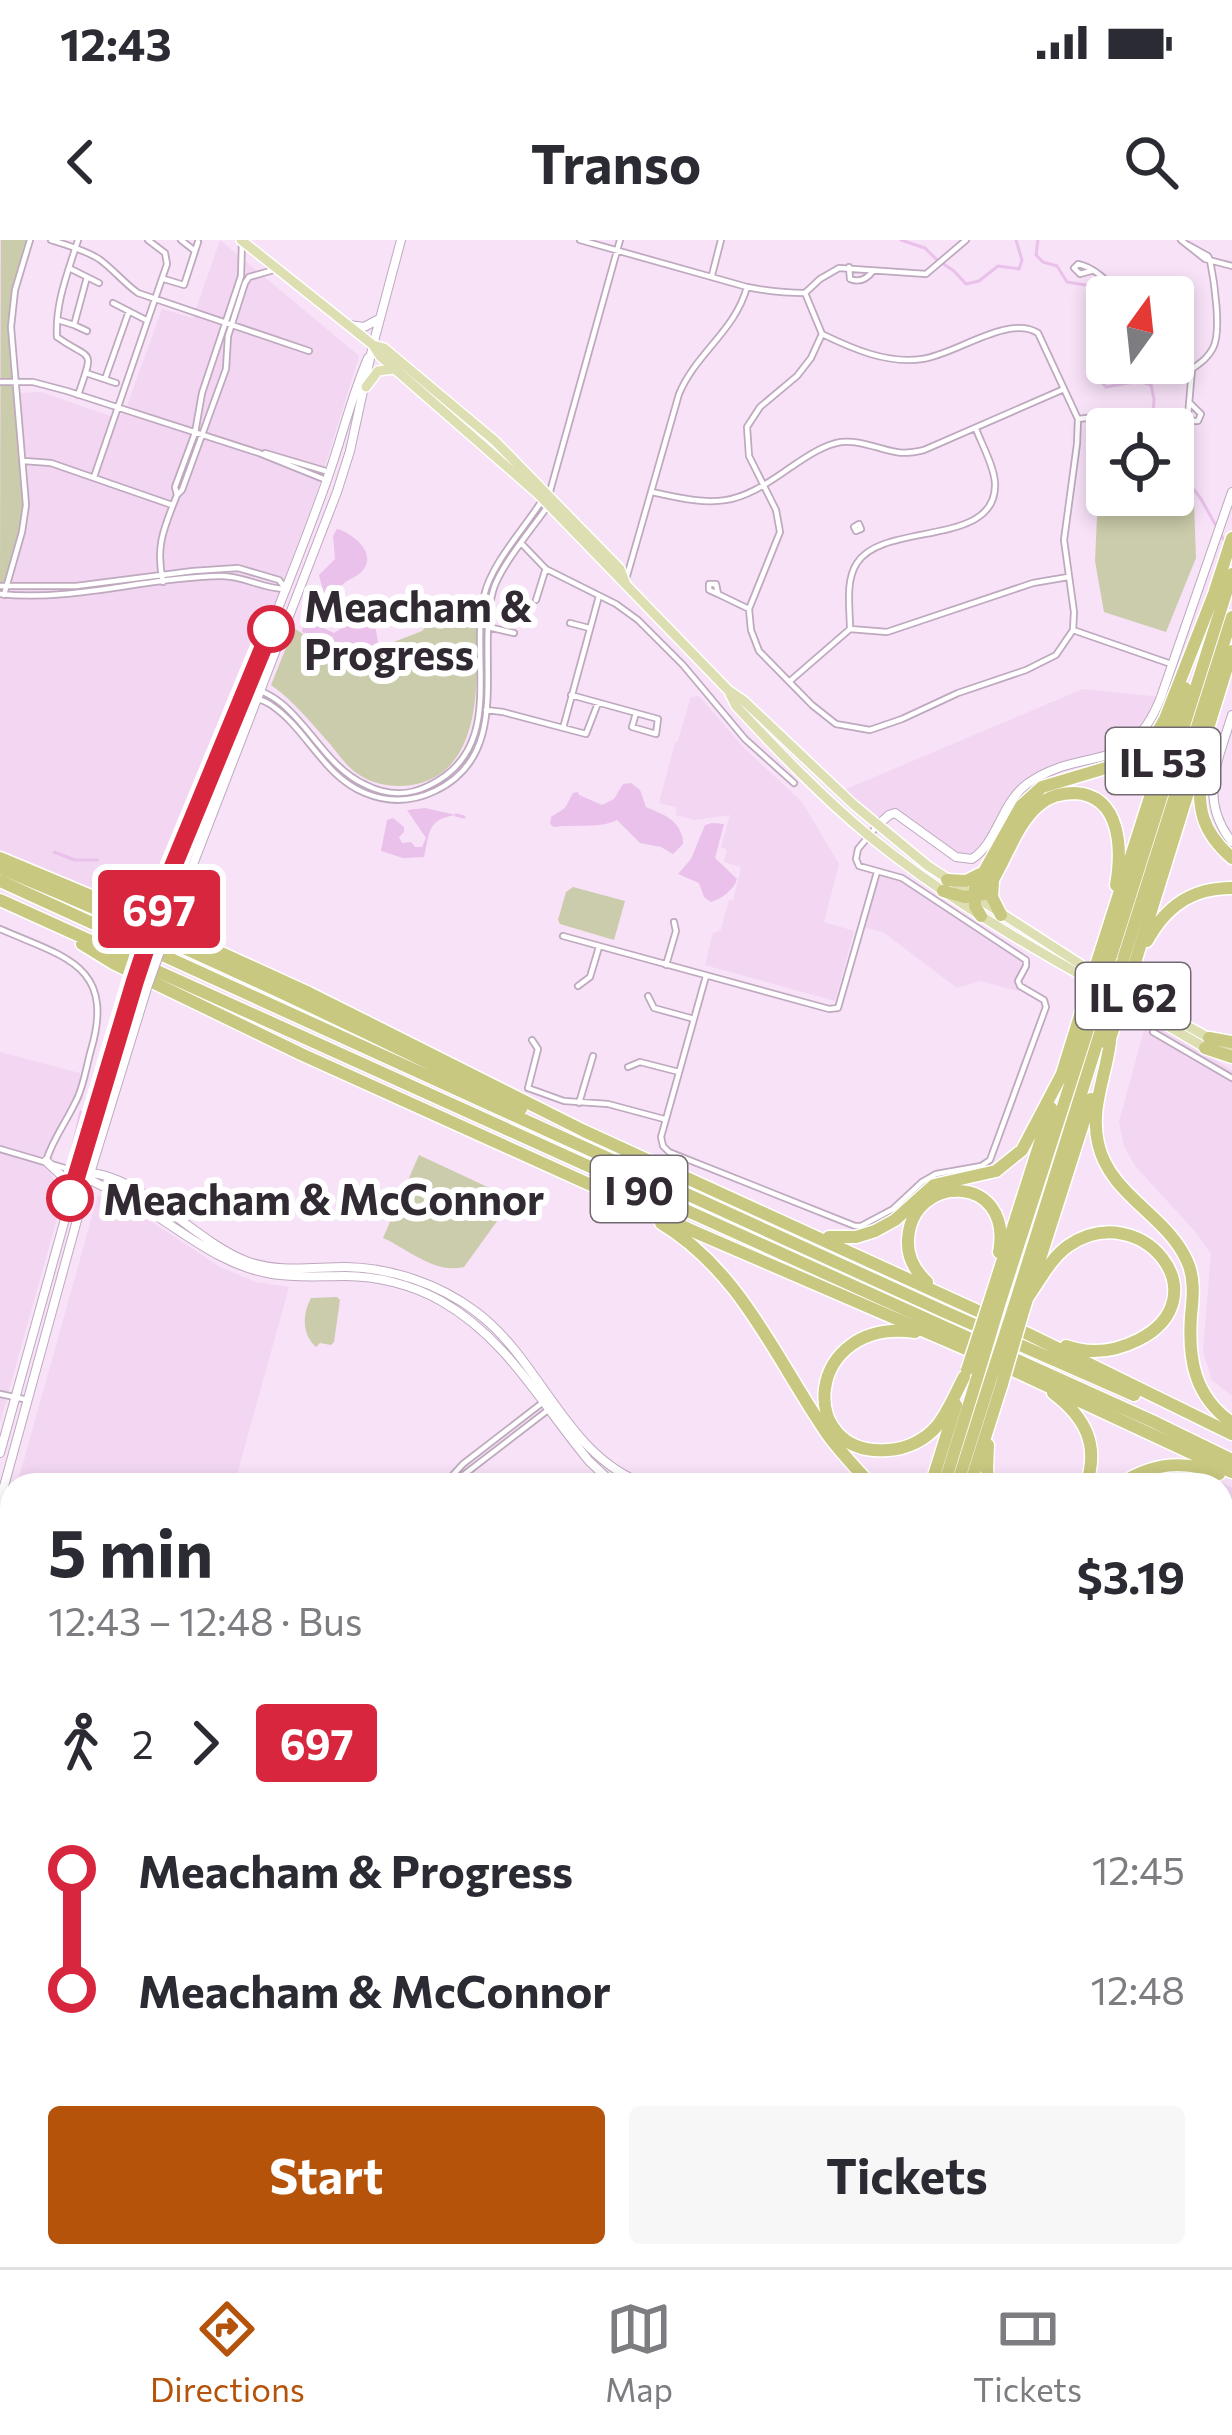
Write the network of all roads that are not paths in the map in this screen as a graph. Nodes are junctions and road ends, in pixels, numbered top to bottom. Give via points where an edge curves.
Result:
1 (30, 240) edge
2 (51, 240) edge
3 (148, 240) edge
4 (181, 240) edge
5 (242, 240) edge
6 (401, 240) edge
7 (580, 240) edge
8 (620, 240) edge
9 (721, 240) edge
10 (966, 240) edge
11 (198, 242) edge
12 (1184, 243) edge
13 (77, 244) edge
14 (617, 250) junction
15 (195, 251) junction
16 (1210, 260) junction
17 (1232, 266) edge
18 (849, 267) junction
19 (69, 268) junction
20 (277, 269) junction
21 (874, 271) junction
22 (1091, 271) dead end
23 (712, 274) junction
24 (1099, 276) edge
25 (87, 277) junction
26 (161, 278) junction
27 (1214, 280) junction
28 (99, 284) dead end
29 (184, 285) junction
30 (747, 286) junction
31 (195, 289) dead end
32 (805, 292) junction
33 (154, 298) junction
34 (112, 303) dead end
35 (129, 311) junction
36 (381, 318) junction
37 (57, 320) junction
38 (146, 320) junction
39 (229, 322) junction
40 (74, 325) junction
41 (347, 325) junction
42 (87, 331) dead end
43 (822, 334) junction
44 (373, 345) junction
45 (308, 352) dead end
46 (1194, 367) edge
47 (395, 369) junction
48 (86, 373) junction
49 (105, 380) junction
50 (0, 382) edge
51 (15, 382) junction
52 (116, 383) dead end
53 (1192, 384) edge
54 (366, 387) junction
55 (1064, 389) junction
56 (78, 395) junction
57 (1191, 404) dead end
58 (118, 408) junction
59 (1086, 418) edge
60 (1078, 419) junction
61 (976, 429) junction
62 (198, 434) junction
63 (24, 461) junction
64 (94, 477) junction
65 (328, 477) junction
66 (765, 486) junction
67 (652, 492) junction
68 (1232, 492) edge
69 (547, 500) junction
70 (172, 505) junction
71 (1232, 538) edge
72 (519, 542) junction
73 (546, 569) junction
74 (1232, 574) edge
75 (1068, 577) junction
76 (162, 579) junction
77 (626, 581) junction
78 (286, 589) junction
79 (3, 591) edge
80 (718, 594) dead end
81 (1214, 594) junction
82 (599, 596) junction
83 (536, 600) dead end
84 (748, 609) junction
85 (1232, 617) edge
86 (570, 623) dead end
87 (486, 627) junction
88 (590, 628) junction
89 (850, 628) junction
90 (1073, 630) junction
91 (514, 633) dead end
92 (1232, 652) edge
93 (1174, 665) junction
94 (790, 681) junction
95 (246, 690) junction
96 (728, 690) junction
97 (259, 695) junction
98 (571, 695) junction
99 (1217, 701) junction
100 (598, 702) junction
101 (484, 710) junction
102 (636, 713) junction
103 (1232, 715) edge
104 (563, 728) junction
105 (794, 783) dead end
106 (877, 826) junction
107 (869, 835) junction
108 (1232, 842) edge
109 (0, 858) edge
110 (992, 858) junction
111 (1232, 858) edge
112 (0, 868) edge
113 (877, 872) junction
114 (994, 880) junction
115 (0, 881) edge
116 (945, 886) junction
117 (1232, 889) edge
118 (974, 897) junction
119 (0, 900) edge
120 (1001, 915) junction
121 (981, 916) junction
122 (46, 921) junction
123 (674, 922) dead end
124 (1109, 928) junction
125 (0, 929) edge
126 (159, 931) junction
127 (562, 936) dead end
128 (599, 947) junction
129 (1117, 959) junction
130 (666, 965) junction
131 (706, 976) junction
132 (578, 986) dead end
133 (648, 996) dead end
134 (1103, 1001) junction
135 (694, 1018) junction
136 (1153, 1032) dead end
137 (532, 1040) dead end
138 (1110, 1042) junction
139 (1232, 1042) edge
140 (1207, 1043) junction
141 (593, 1056) dead end
142 (1232, 1057) edge
143 (628, 1067) dead end
144 (679, 1072) junction
145 (1062, 1074) junction
146 (1232, 1078) edge
147 (579, 1103) junction
148 (666, 1120) junction
149 (556, 1134) junction
150 (0, 1149) edge
151 (526, 1154) junction
152 (46, 1161) junction
153 (78, 1172) junction
154 (90, 1176) junction
155 (70, 1198) junction
156 (736, 1201) junction
157 (56, 1250) junction
158 (64, 1268) junction
159 (1028, 1297) junction
160 (958, 1303) junction
161 (1003, 1305) junction
162 (1028, 1334) junction
163 (940, 1338) junction
164 (1021, 1373) junction
165 (983, 1381) junction
166 (0, 1394) edge
167 (16, 1398) junction
168 (28, 1400) junction
169 (550, 1403) junction
170 (1232, 1423) edge
171 (1232, 1438) edge
172 (0, 1453) edge
173 (1232, 1460) edge
174 (7, 1473) edge
175 (454, 1473) edge
176 (602, 1473) edge
177 (619, 1473) edge
178 (861, 1473) edge
179 (937, 1473) edge
180 (948, 1473) edge
181 (960, 1473) edge
182 (972, 1473) edge
183 (989, 1473) edge
184 (1089, 1473) edge
185 (1141, 1473) edge
186 (1222, 1473) edge
187 (1226, 1473) edge

1 - 51 street via 12,302
2 - 13 street
3 - 26 street via 168,260
4 - 15 street
5 - 20 main road, IL 62
5 - 39 street
6 - 36 main road
7 - 14 street
8 - 14 street
9 - 23 street
10 - 21 street via 926,274
11 - 15 street
12 - 16 street
13 - 19 street
13 - 33 street via 125,285
14 - 23 street
14 - 69 street
15 - 29 street
16 - 17 street
16 - 27 street
17 - 27 street
18 - 21 street
18 - 21 street via 856,281
18 - 32 street
19 - 25 street
19 - 37 street
20 - 39 street via 244,283
20 - 41 main road, IL 62
22 - 24 street
23 - 30 street
25 - 28 street
25 - 40 street
26 - 29 street
26 - 33 street
27 - 46 street via 1216,340
29 - 31 street
30 - 32 street
30 - 67 street via 738,314 688,373
32 - 43 street
33 - 38 street
33 - 39 street
34 - 35 street
35 - 38 street
35 - 49 street
36 - 41 main road
36 - 44 main road
37 - 40 street
37 - 48 street via 57,337 88,356
38 - 58 street
39 - 45 street
39 - 62 street via 202,393
39 - 62 street via 226,369
40 - 42 street
41 - 44 main road, IL 62
43 - 55 street via 862,353 906,360 1029,327 1043,339
43 - 66 street via 797,376 747,427 749,456
44 - 47 main road, IL 62
44 - 54 main road
44 - 65 main road
44 - 69 main road, IL 62 via 495,441
47 - 54 main road via 380,370
47 - 69 main road, IL 62
48 - 49 street
48 - 56 street
49 - 52 street
50 - 51 street
51 - 56 street
51 - 63 street
53 - 57 street
54 - 97 main road via 333,503
55 - 60 street
55 - 61 street
56 - 58 street
58 - 62 street
58 - 64 street
59 - 60 street
60 - 75 street via 1065,525
61 - 66 street via 908,453 859,442 828,446
61 - 89 street via 994,478 991,500 964,524 870,548 850,580
62 - 65 street
62 - 70 street
63 - 64 street
63 - 79 street via 24,522
64 - 70 street
65 - 78 main road
66 - 67 street via 717,502
66 - 84 street via 780,532
67 - 77 street
68 - 93 main road
69 - 72 street
69 - 77 main road, IL 62
70 - 76 street via 158,558
71 - 81 highway, IL 53
72 - 73 street
72 - 87 street via 496,582
73 - 82 street
73 - 83 street
74 - 129 highway, IL 53
75 - 89 street via 887,632
75 - 90 street
76 - 78 street via 228,576
76 - 79 street via 66,594
77 - 96 main road, IL 62
78 - 95 main road
80 - 84 street
81 - 110 highway via 1151,742 1119,764 1036,791
81 - 124 highway, IL 53
82 - 88 street
82 - 105 street via 650,631
84 - 94 street via 759,651
85 - 129 highway, IL 53
86 - 88 street
87 - 91 street
87 - 101 street
88 - 98 street
89 - 94 street
90 - 93 street
90 - 94 street via 1056,655 870,730 836,724
92 - 99 highway, IL 53
93 - 106 main road via 1138,737 1024,786 976,857 956,857 895,813
95 - 97 street
95 - 126 main road via 188,826
96 - 106 main road, IL 62
96 - 107 main road, IL 62 via 768,740
97 - 101 street via 285,706 352,778 395,794 446,778 469,750
97 - 126 main road
98 - 100 street
98 - 104 street
99 - 111 highway via 1199,795 1210,835
99 - 129 highway, IL 53
100 - 102 street
100 - 104 street via 588,734
101 - 104 street
102 - 102 street via 632,727 656,734 659,720
103 - 108 main road via 1212,788
106 - 107 street
106 - 116 main road, IL 62
107 - 113 street via 856,859
107 - 116 main road, IL 62
109 - 156 highway via 308,993
110 - 116 highway via 973,879
110 - 118 highway
112 - 126 highway
113 - 131 street via 838,1008
113 - 148 street via 902,878 1026,960 1020,986 1044,1000 990,1160 936,1174 893,1209 855,1226 668,1152 661,1141
114 - 118 highway
114 - 120 highway
114 - 124 highway via 1036,807 1062,794 1088,796 1110,816 1119,841
115 - 149 highway, I 90
116 - 118 highway
116 - 121 main road, IL 62
117 - 129 highway via 1199,892 1168,910
118 - 120 main road, IL 62
118 - 121 highway
119 - 122 highway, I 90
120 - 140 main road, IL 62
121 - 140 main road, IL 62
122 - 151 highway via 113,963
122 - 173 highway, I 90
123 - 130 street
124 - 129 highway, IL 53
125 - 152 street via 70,960 97,998 80,1094
126 - 149 highway via 537,1117
126 - 153 main road, bridge via 135,981
126 - 154 main road, bridge
127 - 128 street
128 - 130 street
128 - 132 street via 590,977
129 - 134 highway, IL 53, bridge
129 - 134 highway, IL 53, bridge
130 - 131 street
131 - 135 street
133 - 135 street via 654,1008
134 - 138 highway, IL 53
134 - 145 highway, IL 53
134 - 161 highway, IL 53
135 - 144 street
136 - 146 street
137 - 147 street via 538,1049 528,1088
138 - 159 highway, IL 53
138 - 170 highway via 1096,1110 1101,1154 1186,1259 1194,1374
139 - 140 highway
140 - 142 highway
141 - 147 street
143 - 144 street via 640,1062
144 - 148 street
145 - 156 highway via 1022,1150 996,1171 934,1185 875,1231 830,1237
145 - 161 highway, IL 53
147 - 148 street
149 - 171 highway, I 90
150 - 152 street
151 - 163 highway
151 - 178 highway via 700,1250
152 - 153 street
152 - 155 main road
153 - 154 main road
153 - 155 main road
154 - 158 main road
154 - 169 main road via 250,1269 366,1278 432,1296 492,1338
155 - 157 main road
156 - 160 highway
157 - 158 main road
157 - 167 main road
158 - 168 main road
159 - 161 highway
159 - 162 highway via 1066,1247 1105,1232 1154,1247 1174,1290 1158,1326 1120,1348 1086,1351
160 - 161 highway via 922,1279 908,1246 919,1209 952,1190 970,1191 998,1215 990,1283
160 - 162 highway
161 - 165 highway, IL 53, bridge
161 - 165 highway, bridge
162 - 171 highway
163 - 164 highway
163 - 165 highway via 886,1331 850,1346 825,1384 831,1423 865,1449 911,1445
164 - 184 highway via 1084,1424
164 - 187 highway
165 - 179 highway
165 - 180 highway, IL 53
165 - 181 highway, IL 53
165 - 182 highway
165 - 183 highway
166 - 167 street
167 - 168 street
167 - 172 main road
168 - 174 main road
169 - 175 street
169 - 176 main road
169 - 177 main road
185 - 186 highway via 1174,1464

